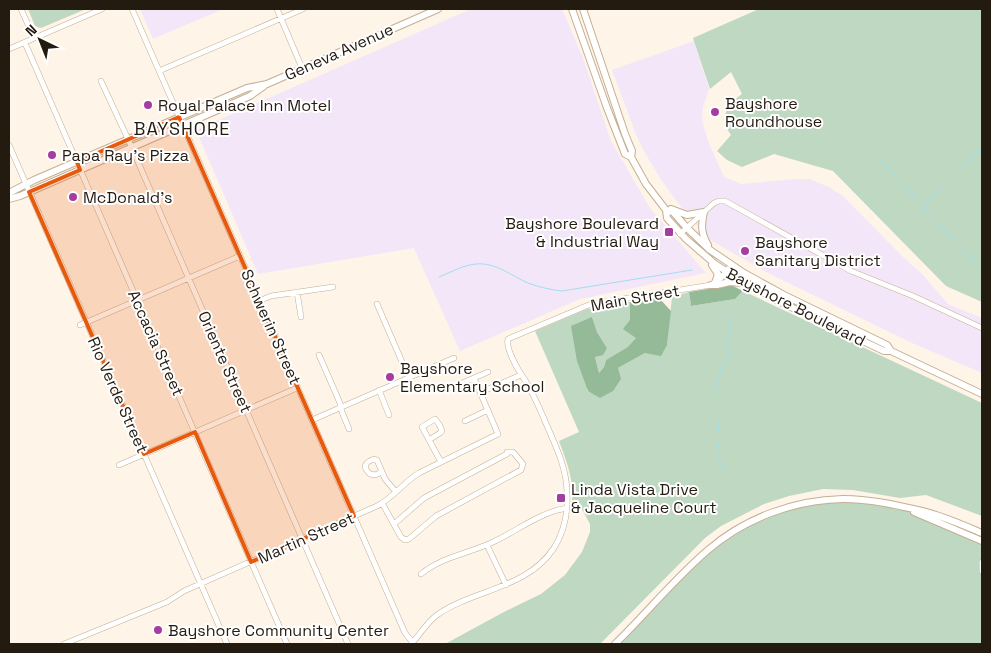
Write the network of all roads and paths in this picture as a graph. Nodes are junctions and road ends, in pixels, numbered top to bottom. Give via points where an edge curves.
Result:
1 (21, 9) edge
2 (102, 9) edge
3 (132, 9) edge
4 (277, 9) edge
5 (303, 9) edge
6 (572, 9) edge
7 (583, 9) edge
8 (434, 10) edge
9 (281, 18) junction
10 (34, 38) junction
11 (24, 43) junction
12 (9, 49) edge
13 (302, 68) junction
14 (159, 72) junction
15 (101, 81) dead end
16 (267, 84) junction
17 (179, 117) junction
18 (183, 125) junction
19 (128, 139) junction
20 (9, 145) edge
21 (131, 148) junction
22 (631, 157) junction
23 (77, 162) junction
24 (80, 170) junction
25 (26, 184) junction
26 (29, 192) junction
27 (9, 193) edge
28 (9, 199) edge
29 (664, 208) junction
30 (704, 212) junction
31 (687, 228) junction
32 (680, 234) junction
33 (710, 250) junction
34 (240, 256) junction
35 (705, 256) junction
36 (731, 265) junction
37 (726, 272) junction
38 (188, 278) junction
39 (713, 284) junction
40 (746, 284) junction
41 (333, 287) dead end
42 (298, 292) junction
43 (137, 300) junction
44 (260, 300) junction
45 (376, 304) dead end
46 (302, 317) dead end
47 (86, 322) junction
48 (80, 325) dead end
49 (982, 328) edge
50 (891, 351) junction
51 (319, 355) dead end
52 (454, 358) dead end
53 (488, 372) dead end
54 (521, 375) junction
55 (409, 378) junction
56 (474, 378) junction
57 (298, 388) junction
58 (448, 389) dead end
59 (379, 390) junction
60 (481, 392) junction
61 (982, 394) edge
62 (341, 408) junction
63 (246, 410) junction
64 (488, 410) junction
65 (390, 415) dead end
66 (312, 420) junction
67 (465, 421) dead end
68 (349, 429) dead end
69 (195, 432) junction
70 (429, 440) dead end
71 (144, 454) junction
72 (441, 462) junction
73 (119, 465) dead end
74 (382, 472) dead end
75 (396, 492) junction
76 (382, 503) junction
77 (567, 508) junction
78 (906, 508) junction
79 (354, 516) junction
80 (394, 524) junction
81 (982, 533) edge
82 (302, 539) junction
83 (982, 541) edge
84 (487, 545) junction
85 (251, 562) junction
86 (982, 562) edge
87 (982, 571) edge
88 (421, 574) dead end
89 (200, 584) junction
90 (506, 585) junction
91 (412, 643) edge
92 (64, 644) edge
93 (227, 644) edge
94 (287, 644) edge
95 (348, 644) edge
96 (615, 644) edge

1 - 10 street
2 - 10 street
3 - 14 street, Schwerin Street
4 - 9 street
5 - 9 street
6 - 22 main road, Bayshore Boulevard via 620,144 625,154
7 - 22 main road, Bayshore Boulevard via 632,150
8 - 13 main road, Geneva Avenue
9 - 13 street
9 - 14 street
10 - 11 street
11 - 12 street
11 - 23 street, Accacia Street
13 - 16 main road, Geneva Avenue
14 - 17 street, Schwerin Street
15 - 19 street, Oriente Street
16 - 17 main road, Geneva Avenue via 247,88
16 - 18 main road, Geneva Avenue via 250,96
17 - 18 street, Schwerin Street
17 - 19 main road, Geneva Avenue
18 - 21 main road, Geneva Avenue
18 - 34 street, Schwerin Street
19 - 21 street, Oriente Street
19 - 23 main road, Geneva Avenue
20 - 25 street, Rio Verde Street
21 - 24 main road, Geneva Avenue
21 - 38 street, Oriente Street
22 - 29 main road, Bayshore Boulevard
23 - 24 street, Accacia Street
23 - 25 main road, Geneva Avenue
24 - 26 main road, Geneva Avenue
24 - 43 street, Accacia Street
25 - 26 street, Rio Verde Street
25 - 27 main road, Geneva Avenue
26 - 28 main road, Geneva Avenue
26 - 47 street, Rio Verde Street
29 - 30 main road via 687,215
29 - 31 main road, Bayshore Boulevard via 673,212
29 - 32 main road, Bayshore Boulevard via 667,218
30 - 31 street
30 - 33 main road via 701,226
30 - 49 street via 717,202 727,202 851,271
31 - 32 street
31 - 33 main road, Bayshore Boulevard
32 - 35 main road, Bayshore Boulevard
33 - 36 main road, Bayshore Boulevard
34 - 38 street
34 - 44 street, Schwerin Street
35 - 37 main road, Bayshore Boulevard
35 - 39 main road via 718,274
36 - 37 street
36 - 50 main road, Bayshore Boulevard via 784,295 887,345
37 - 39 street
37 - 40 main road, Bayshore Boulevard
38 - 43 street
38 - 63 street, Oriente Street
39 - 40 main road
39 - 54 street, Main Street via 591,304 509,338 507,344
40 - 50 main road, Bayshore Boulevard via 884,351
41 - 42 street
42 - 44 street
42 - 46 street
43 - 47 street
43 - 69 street, Accacia Street
44 - 57 street, Schwerin Street
45 - 55 street
47 - 48 street
47 - 71 street, Rio Verde Street
50 - 61 main road, Bayshore Boulevard
51 - 62 street
52 - 55 street
53 - 56 street
54 - 60 street
54 - 77 street via 561,458 567,484
55 - 59 street
56 - 58 street
56 - 60 street, Martin Street
57 - 63 street
57 - 66 street, Schwerin Street
59 - 62 street
59 - 65 street
60 - 64 street, Martin Street
62 - 66 street
62 - 68 street
63 - 69 street
63 - 82 street, Oriente Street
64 - 67 street
64 - 72 street, Martin Street via 498,434
66 - 79 street, Schwerin Street
69 - 71 street
69 - 85 street, Accacia Street
70 - 72 street
71 - 73 street
71 - 89 street, Rio Verde Street
72 - 75 street, Martin Street via 414,476
74 - 75 street
75 - 76 street, Martin Street
76 - 79 street, Martin Street
76 - 80 street
77 - 84 street via 527,523
77 - 90 street via 564,526 551,553 532,571
78 - 81 main road
78 - 83 main road
78 - 96 main road via 864,500 828,500 786,508 752,521 708,550
79 - 82 street, Martin Street
79 - 91 street, Schwerin Street
80 - 80 street via 401,537 409,539 436,516 520,470 523,464 513,452 507,452 424,498
82 - 85 street, Martin Street
82 - 95 street, Oriente Street
84 - 88 street via 443,560
84 - 90 street
85 - 89 street, Martin Street
85 - 94 street, Accacia Street
86 - 87 street
89 - 92 street, Martin Street via 167,602
89 - 93 street, Rio Verde Street
90 - 91 street via 472,597 437,615

